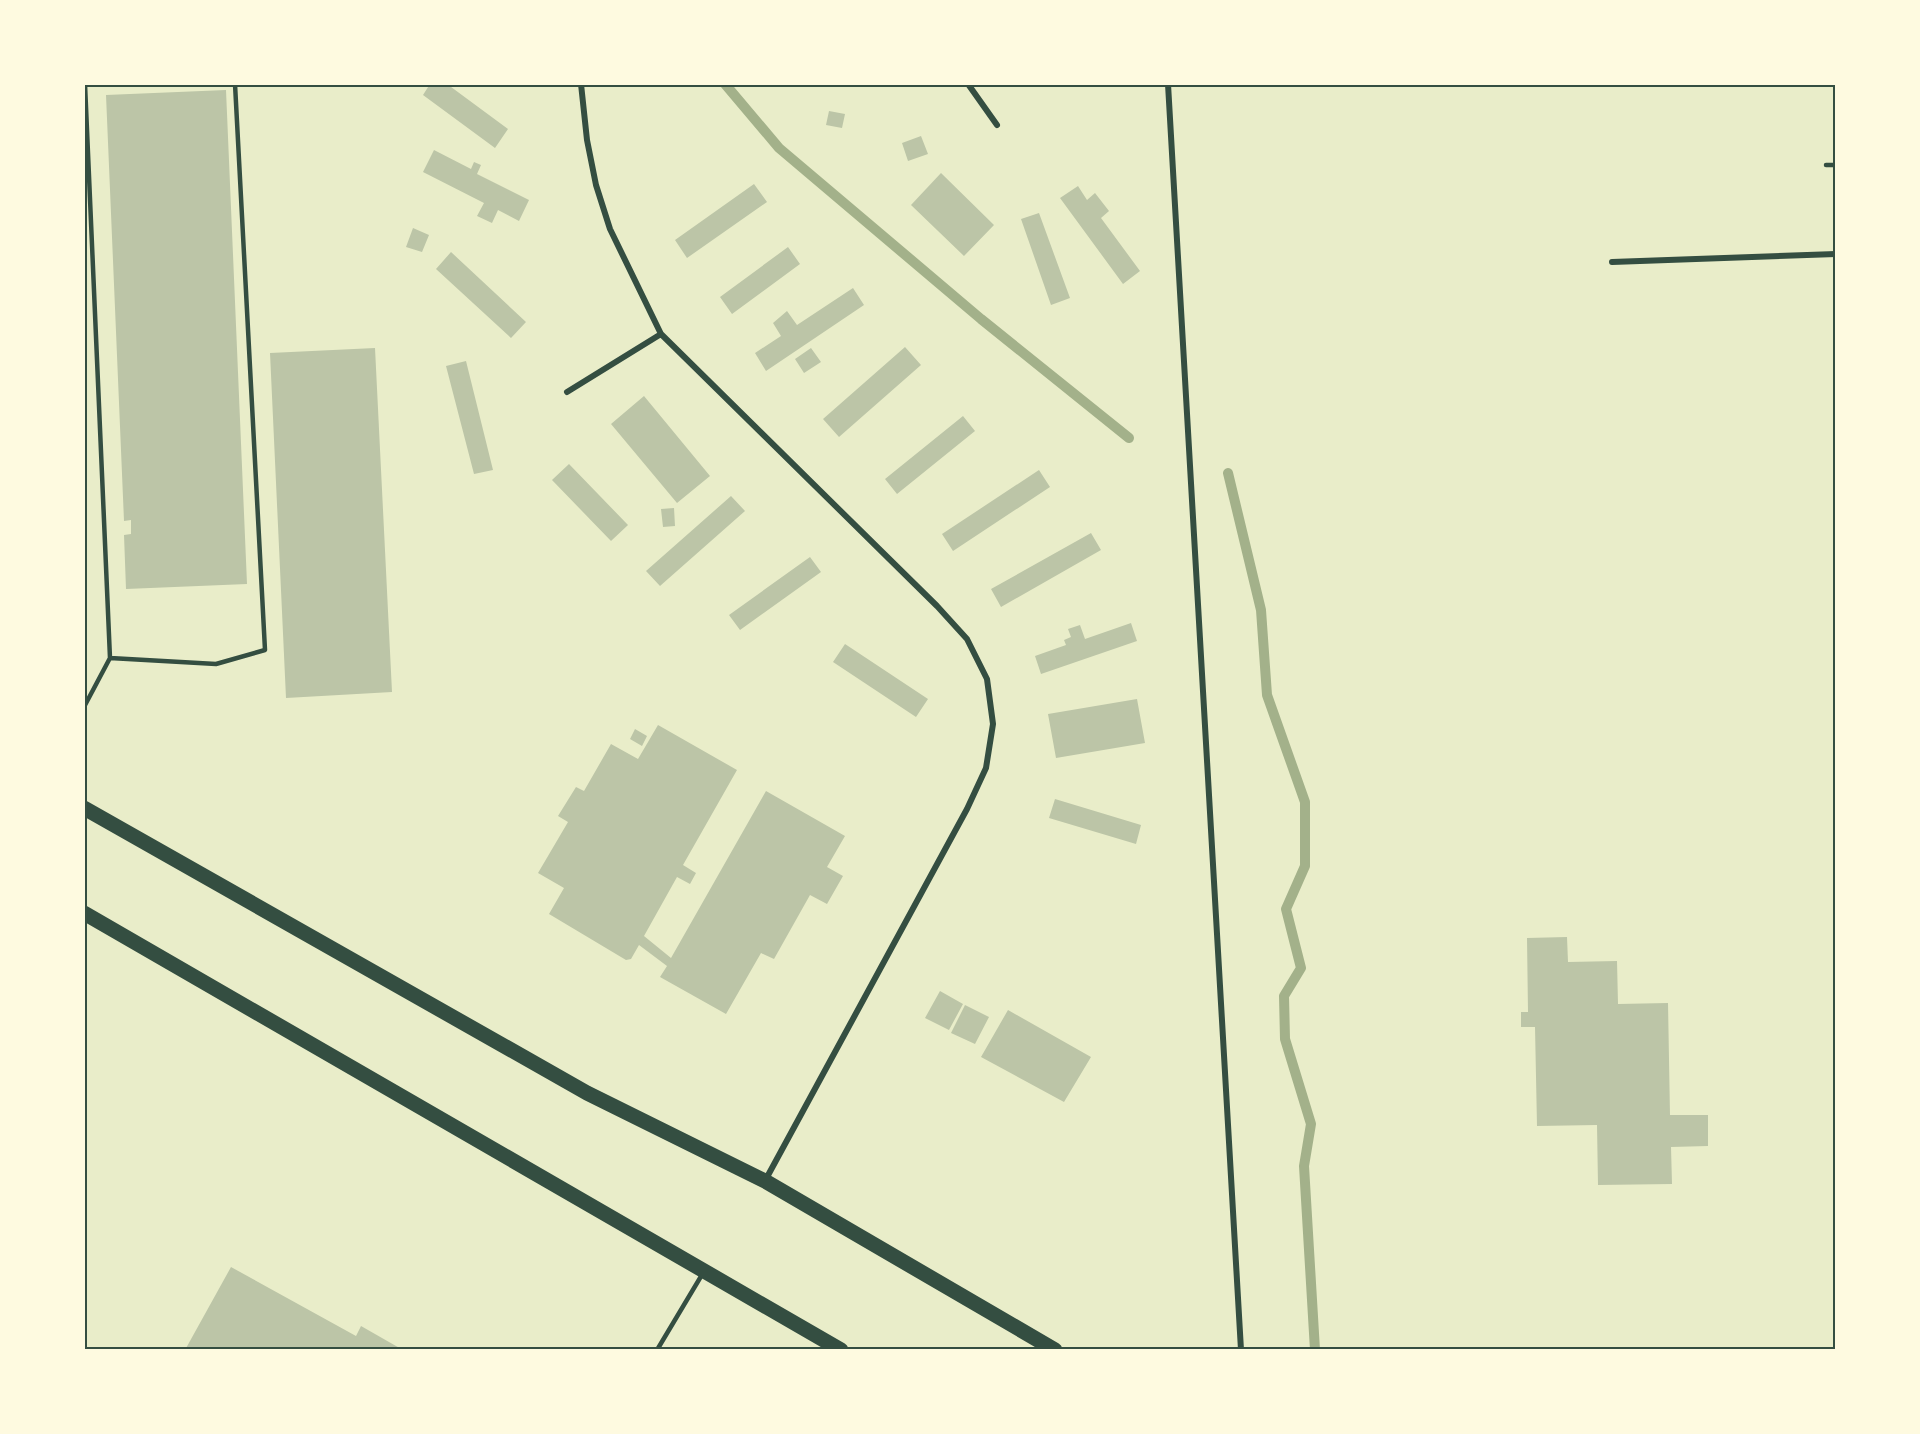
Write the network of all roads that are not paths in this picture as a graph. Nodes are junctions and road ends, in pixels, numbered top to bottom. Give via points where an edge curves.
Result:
1 (85, 84) edge
2 (235, 84) edge
3 (581, 84) edge
4 (968, 84) edge
5 (1168, 84) edge
6 (997, 125) dead end
7 (1826, 165) dead end
8 (1836, 165) edge
9 (1836, 254) edge
10 (1612, 262) dead end
11 (661, 334) junction
12 (567, 392) dead end
13 (110, 658) junction
14 (84, 707) edge
15 (84, 808) edge
16 (84, 913) edge
17 (765, 1181) junction
18 (704, 1270) junction
19 (657, 1350) edge
20 (841, 1350) edge
21 (1055, 1350) edge
22 (1241, 1350) edge

1 - 13 lane
2 - 13 lane via 265,650 216,664
3 - 11 street via 587,140 603,207
4 - 6 street
5 - 22 street
7 - 8 lane
9 - 10 street
11 - 12 street
11 - 17 street via 967,639 987,679 993,724 986,768 967,809
13 - 14 lane
15 - 17 main road via 587,1093
16 - 18 main road
17 - 21 main road
18 - 19 lane
18 - 20 main road

